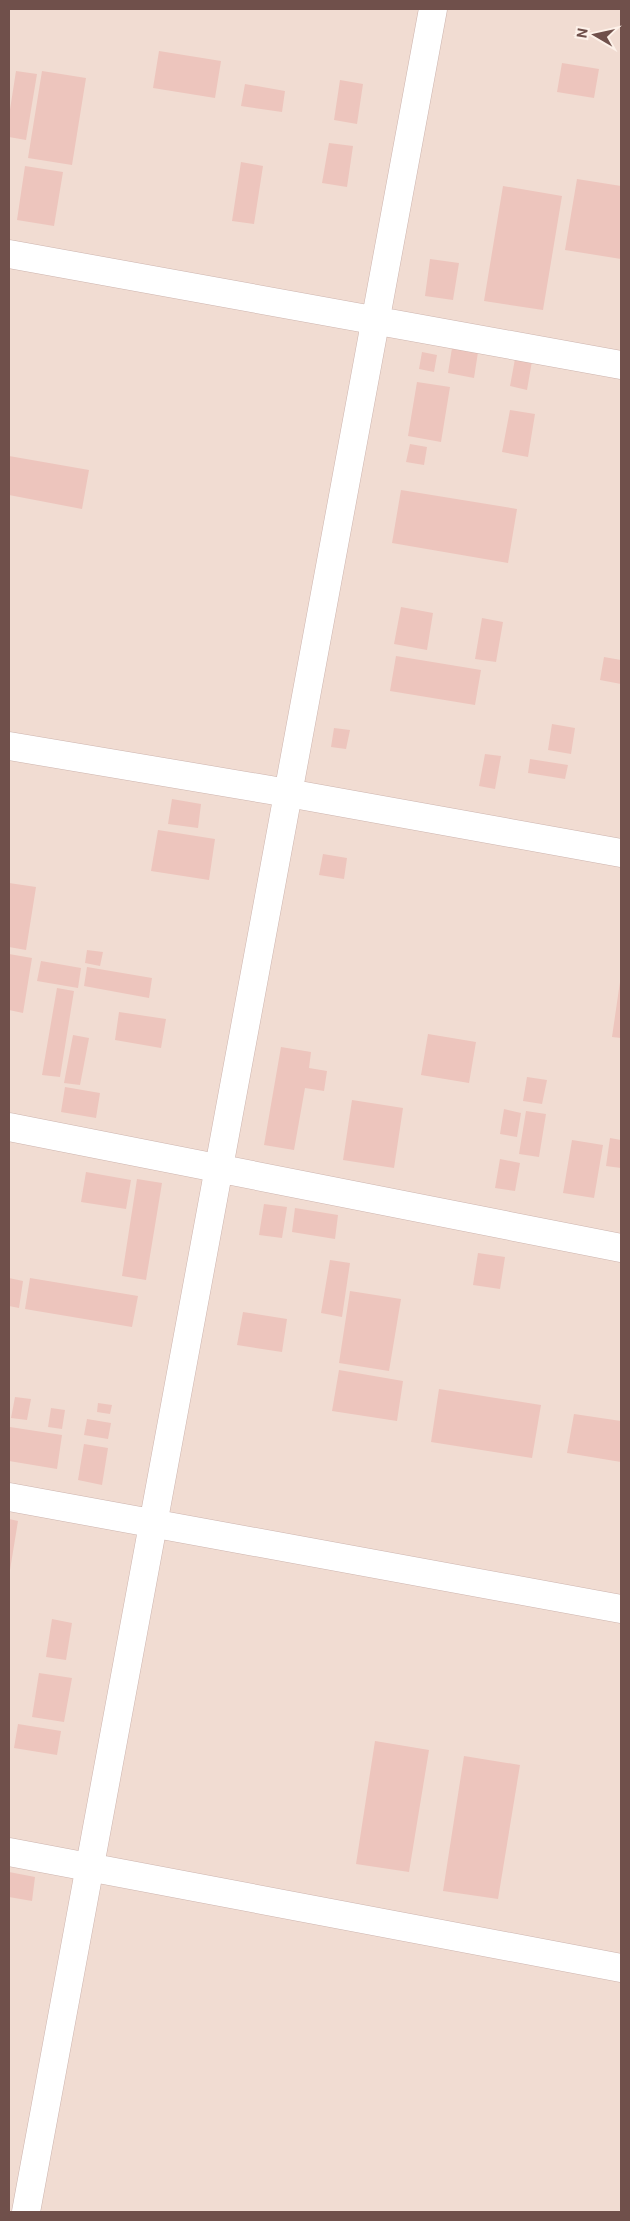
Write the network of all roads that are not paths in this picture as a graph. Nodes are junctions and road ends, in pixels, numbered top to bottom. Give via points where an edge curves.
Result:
1 (433, 9) edge
2 (9, 254) edge
3 (375, 320) junction
4 (621, 365) edge
5 (9, 746) edge
6 (288, 793) junction
7 (621, 853) edge
8 (9, 1127) edge
9 (219, 1170) junction
10 (621, 1248) edge
11 (9, 1497) edge
12 (153, 1523) junction
13 (621, 1610) edge
14 (9, 1852) edge
15 (89, 1866) junction
16 (621, 1968) edge
17 (9, 2209) edge
18 (26, 2212) edge

1 - 3 street
2 - 3 street
3 - 4 street
3 - 6 street
5 - 6 street
6 - 7 street
6 - 9 street
8 - 9 street
9 - 10 street
9 - 12 street
11 - 12 street
12 - 13 street
12 - 15 street
14 - 15 street
15 - 16 street
15 - 18 street
17 - 18 street

